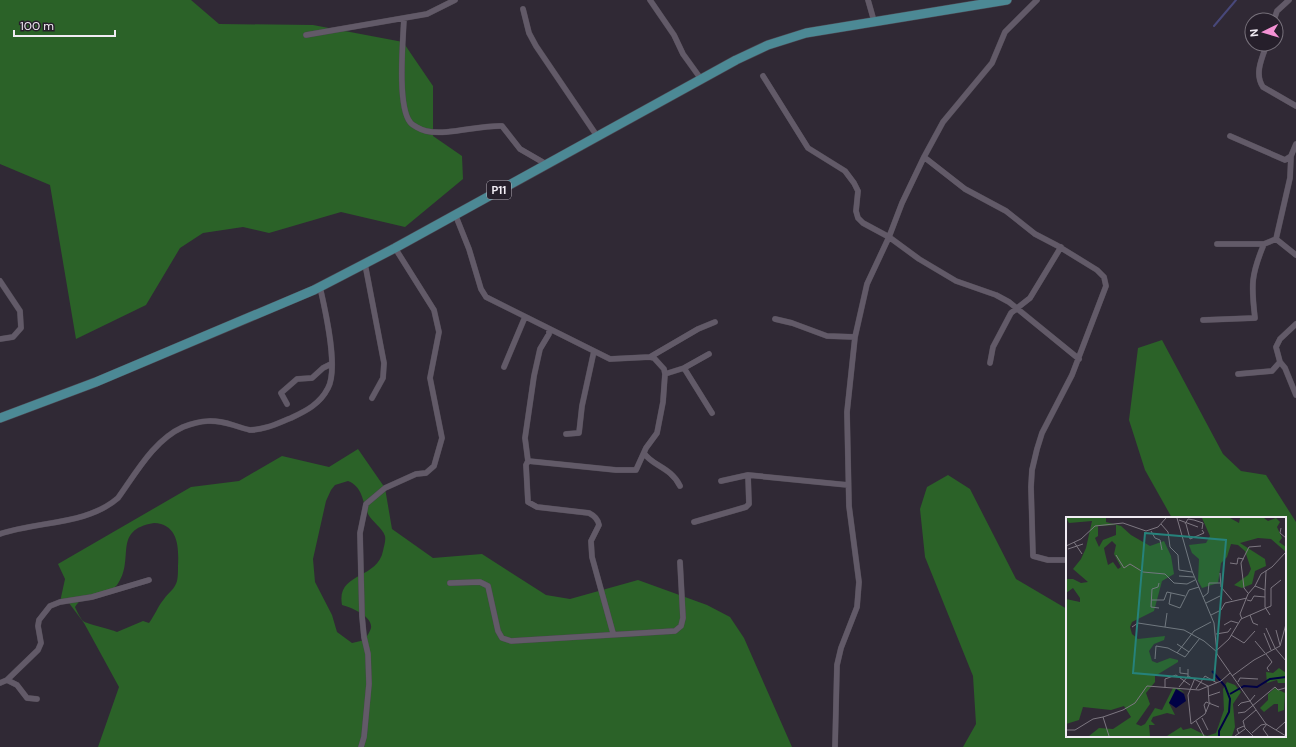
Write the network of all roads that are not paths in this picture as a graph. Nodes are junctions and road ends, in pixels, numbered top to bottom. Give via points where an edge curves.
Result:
1 (455, 0) edge
2 (650, 0) edge
3 (868, 0) edge
4 (1007, 0) edge
5 (1036, 0) edge
6 (1288, 0) edge
7 (523, 9) dead end
8 (1277, 12) edge
9 (404, 18) junction
10 (874, 21) junction
11 (306, 34) dead end
12 (1264, 52) edge
13 (763, 76) dead end
14 (701, 79) junction
15 (1296, 106) edge
16 (597, 136) junction
17 (1230, 136) dead end
18 (1296, 144) edge
19 (1291, 156) junction
20 (924, 158) junction
21 (546, 164) junction
22 (1290, 178) junction
23 (1296, 180) edge
24 (455, 214) junction
25 (889, 237) junction
26 (1276, 240) junction
27 (1217, 244) dead end
28 (1264, 244) junction
29 (1061, 247) junction
30 (395, 248) junction
31 (1296, 256) edge
32 (365, 264) junction
33 (0, 281) edge
34 (320, 287) junction
35 (1017, 307) junction
36 (525, 316) junction
37 (774, 319) dead end
38 (1203, 320) dead end
39 (715, 322) dead end
40 (1296, 324) edge
41 (549, 329) junction
42 (855, 337) junction
43 (0, 339) edge
44 (594, 351) junction
45 (708, 354) dead end
46 (650, 357) junction
47 (1079, 359) junction
48 (1280, 362) junction
49 (990, 363) dead end
50 (331, 364) junction
51 (504, 367) dead end
52 (684, 368) junction
53 (665, 374) junction
54 (1238, 374) dead end
55 (1296, 395) edge
56 (372, 398) dead end
57 (287, 404) dead end
58 (712, 413) dead end
59 (0, 418) edge
60 (566, 434) dead end
61 (644, 453) junction
62 (528, 461) junction
63 (748, 475) junction
64 (721, 481) dead end
65 (848, 485) junction
66 (680, 486) dead end
67 (694, 522) dead end
68 (0, 534) edge
69 (1066, 560) edge
70 (680, 562) dead end
71 (149, 580) dead end
72 (450, 583) dead end
73 (613, 634) junction
74 (7, 680) junction
75 (0, 683) edge
76 (37, 699) dead end
77 (361, 747) edge
78 (835, 747) edge

1 - 9 street via 433,13
2 - 14 street
3 - 10 street
4 - 10 main road, P11
5 - 20 street via 1005,32 992,63 943,122
6 - 8 street
7 - 16 street via 529,34
9 - 11 street
9 - 21 street via 402,80 405,112 410,123 425,131 459,131 502,126 520,150
10 - 14 main road, P11 via 806,33 768,45
12 - 15 street via 1259,68 1263,88
13 - 25 street via 808,148 845,171 854,183 858,191 858,218
14 - 16 main road, P11
16 - 21 main road, P11
17 - 19 street via 1285,160
18 - 19 street
19 - 22 street
20 - 25 street via 893,223
20 - 29 street via 965,189 1006,211 1035,234
21 - 24 main road, P11
22 - 23 street
22 - 26 street
24 - 30 main road, P11
24 - 36 street via 483,294
25 - 35 street via 956,281 996,295
25 - 42 street via 867,284
26 - 28 street
26 - 31 street
27 - 28 street
28 - 38 street via 1255,265 1251,286 1255,318
29 - 35 street via 1030,298
29 - 47 street via 1097,270 1106,281
30 - 32 main road, P11
30 - 77 street via 434,310 437,320 439,332 430,378 442,438 434,466 426,473 416,474 385,488 366,504 360,533 360,559 362,616 368,654 369,684
32 - 34 main road, P11
32 - 56 street via 384,364 383,378
33 - 43 street via 20,311 21,328 13,337
34 - 50 street via 332,353
34 - 59 main road, P11 via 96,382
35 - 47 street
35 - 49 street via 992,347
36 - 41 street
36 - 51 street
37 - 42 street via 827,336
39 - 46 street
40 - 48 street via 1280,339 1276,347
41 - 44 street
41 - 62 street via 549,334 540,349 534,376 525,438
42 - 65 street via 847,397
44 - 46 street via 610,359
44 - 60 street via 579,433
45 - 52 street
46 - 53 street via 658,362
47 - 69 street via 1042,433 1032,470 1033,556 1048,560
48 - 54 street via 1272,371
48 - 55 street
50 - 57 street via 312,378 297,379 290,384 281,393
50 - 68 street via 329,387 324,395 299,414 258,430 210,420 182,428 157,446 118,498 110,504 82,516
52 - 53 street
52 - 58 street
53 - 61 street via 657,433
61 - 62 street via 638,468 634,471
61 - 66 street via 648,459 666,469
62 - 73 street via 528,502 537,507 589,513 598,521 599,525 591,540 592,557
63 - 64 street
63 - 65 street
63 - 67 street via 749,504 746,507
65 - 78 street via 859,582 857,607 837,666
70 - 73 street via 683,618 681,626 675,631
71 - 74 street via 92,598 60,602 50,606 39,620 41,643 38,650
72 - 73 street via 480,582 488,586 498,631 502,638 511,641
74 - 75 street
74 - 76 street via 17,685 27,698

